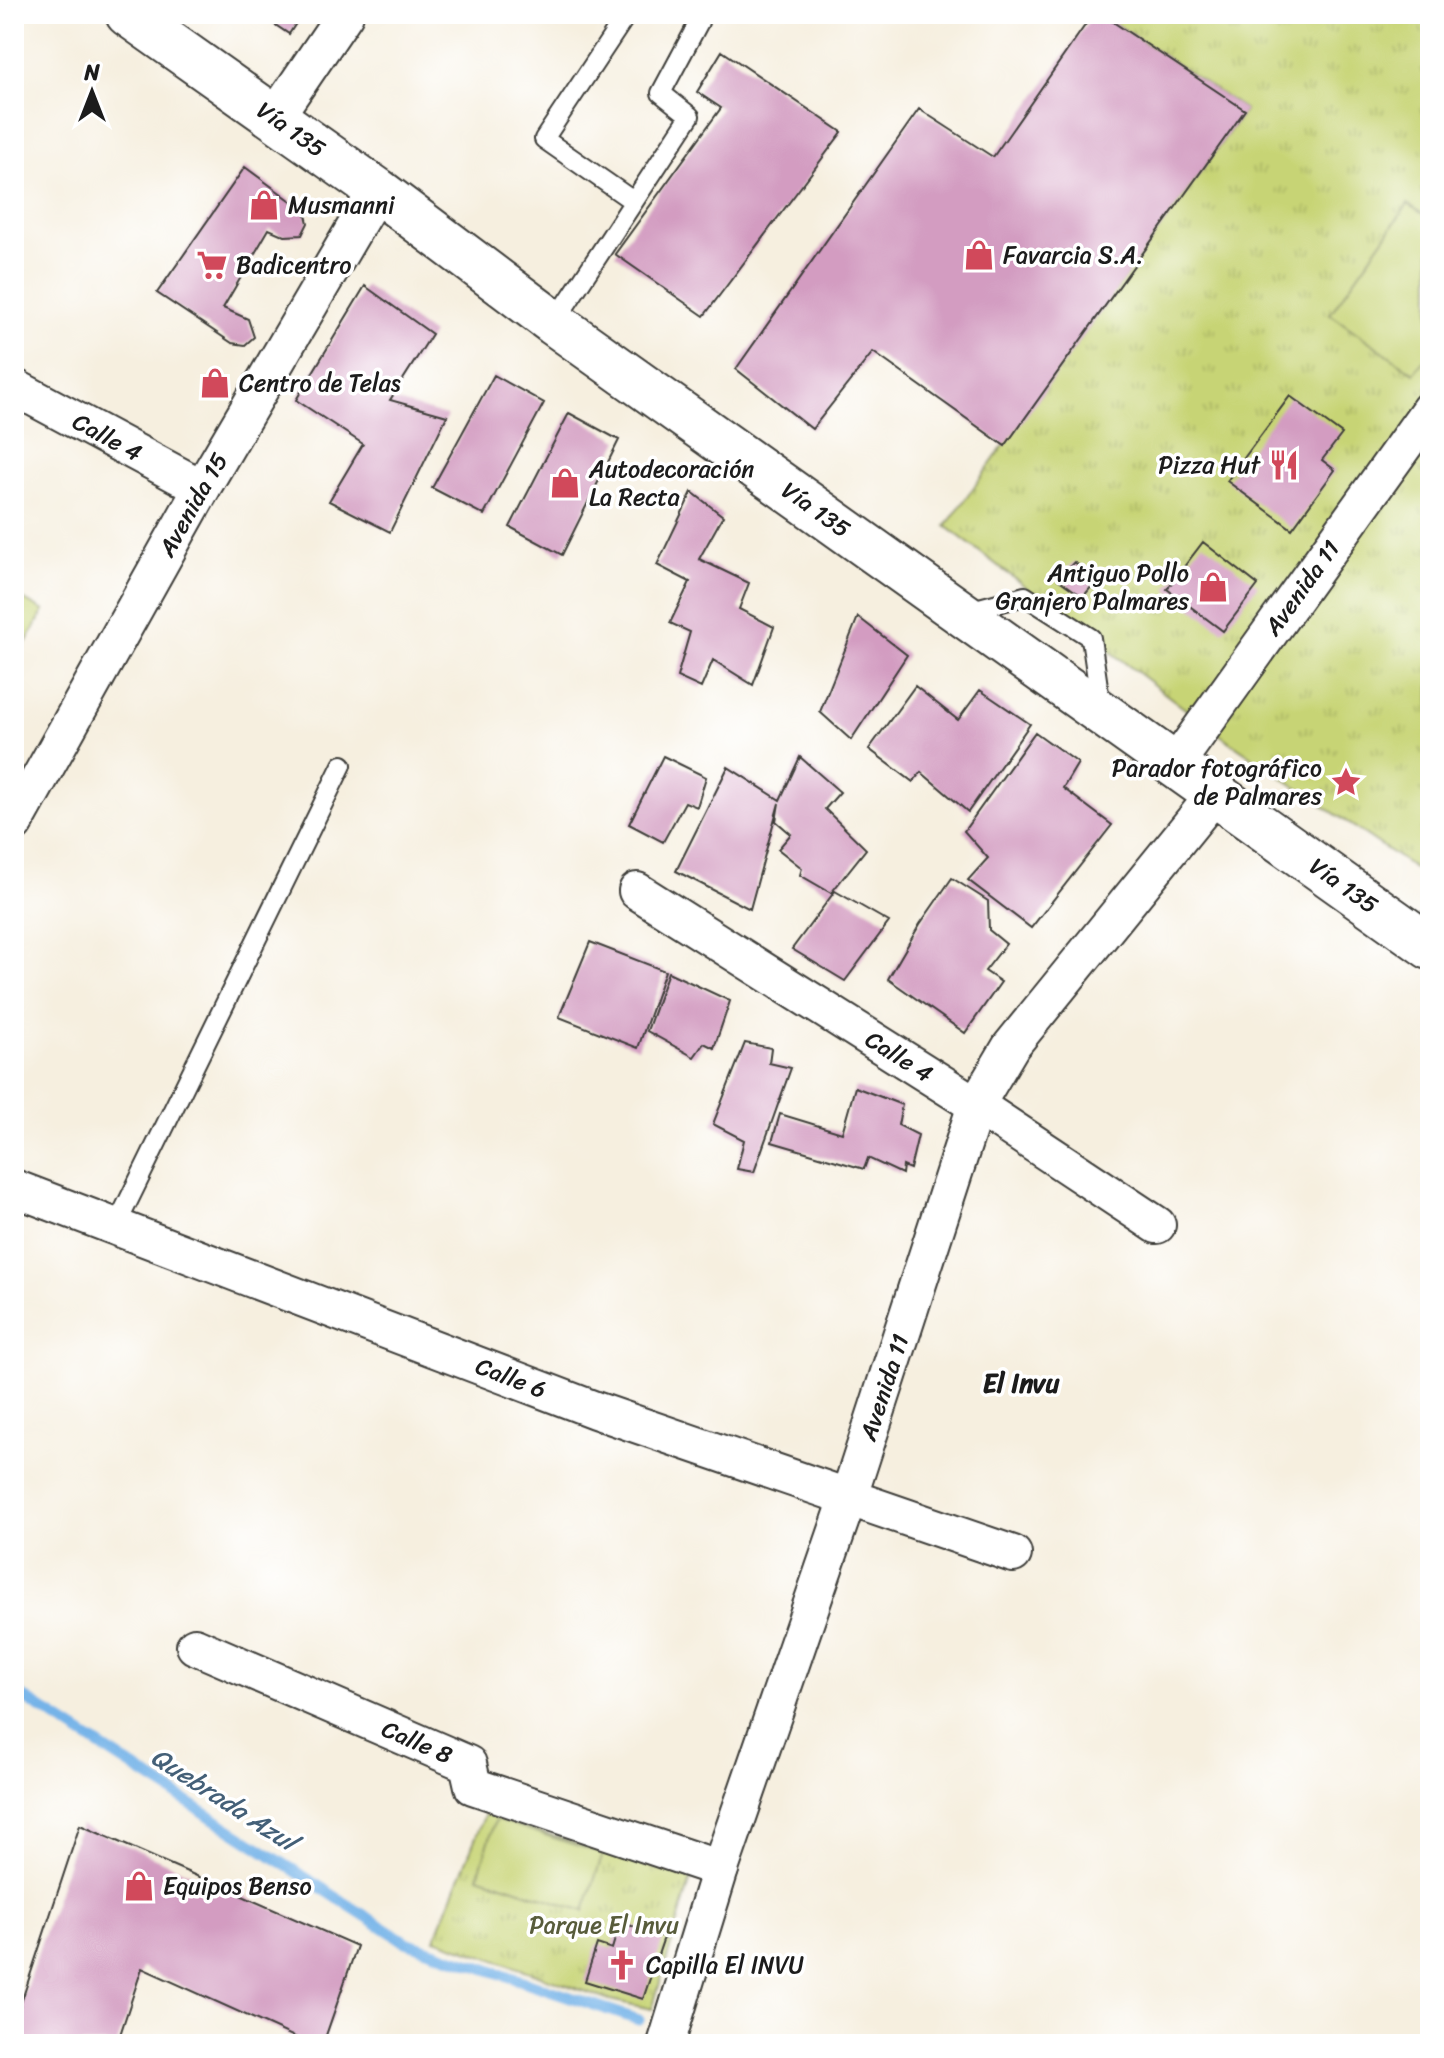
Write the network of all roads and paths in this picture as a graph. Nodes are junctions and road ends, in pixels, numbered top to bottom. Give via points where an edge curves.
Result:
1 (128, 14) edge
2 (345, 14) edge
3 (627, 14) edge
4 (688, 14) edge
5 (273, 120) junction
6 (377, 190) junction
7 (633, 201) junction
8 (554, 323) junction
9 (14, 387) edge
10 (1430, 409) edge
11 (202, 488) junction
12 (342, 765) dead end
13 (1175, 765) junction
14 (1216, 793) junction
15 (14, 824) edge
16 (637, 891) dead end
17 (1430, 947) edge
18 (976, 1105) junction
19 (14, 1188) edge
20 (1157, 1225) dead end
21 (116, 1226) junction
22 (848, 1499) junction
23 (1013, 1554) dead end
24 (195, 1646) dead end
25 (720, 1869) junction
26 (666, 2044) edge

1 - 5 main road, Vía 135
2 - 5 street
3 - 7 lane via 544,139
4 - 7 lane via 699,22 661,93 690,116
5 - 6 main road, Vía 135
6 - 8 main road, Vía 135
6 - 11 street, Avenida 15
7 - 8 lane
8 - 13 main road, Vía 135
9 - 11 street, Calle 4
10 - 13 street, Avenida 11
11 - 15 street, Avenida 15
12 - 21 lane
13 - 14 main road, Vía 135
14 - 17 main road, Vía 135
14 - 18 street, Avenida 11 via 1011,1046
16 - 18 street, Calle 4
18 - 20 street, Calle 4
18 - 22 street, Avenida 11
19 - 21 street, Calle 6
21 - 22 street, Calle 6 via 595,1410
22 - 23 street, Calle 6
22 - 25 street, Avenida 11
24 - 25 street, Calle 8 via 468,1764 473,1786
25 - 26 street, Avenida 11

